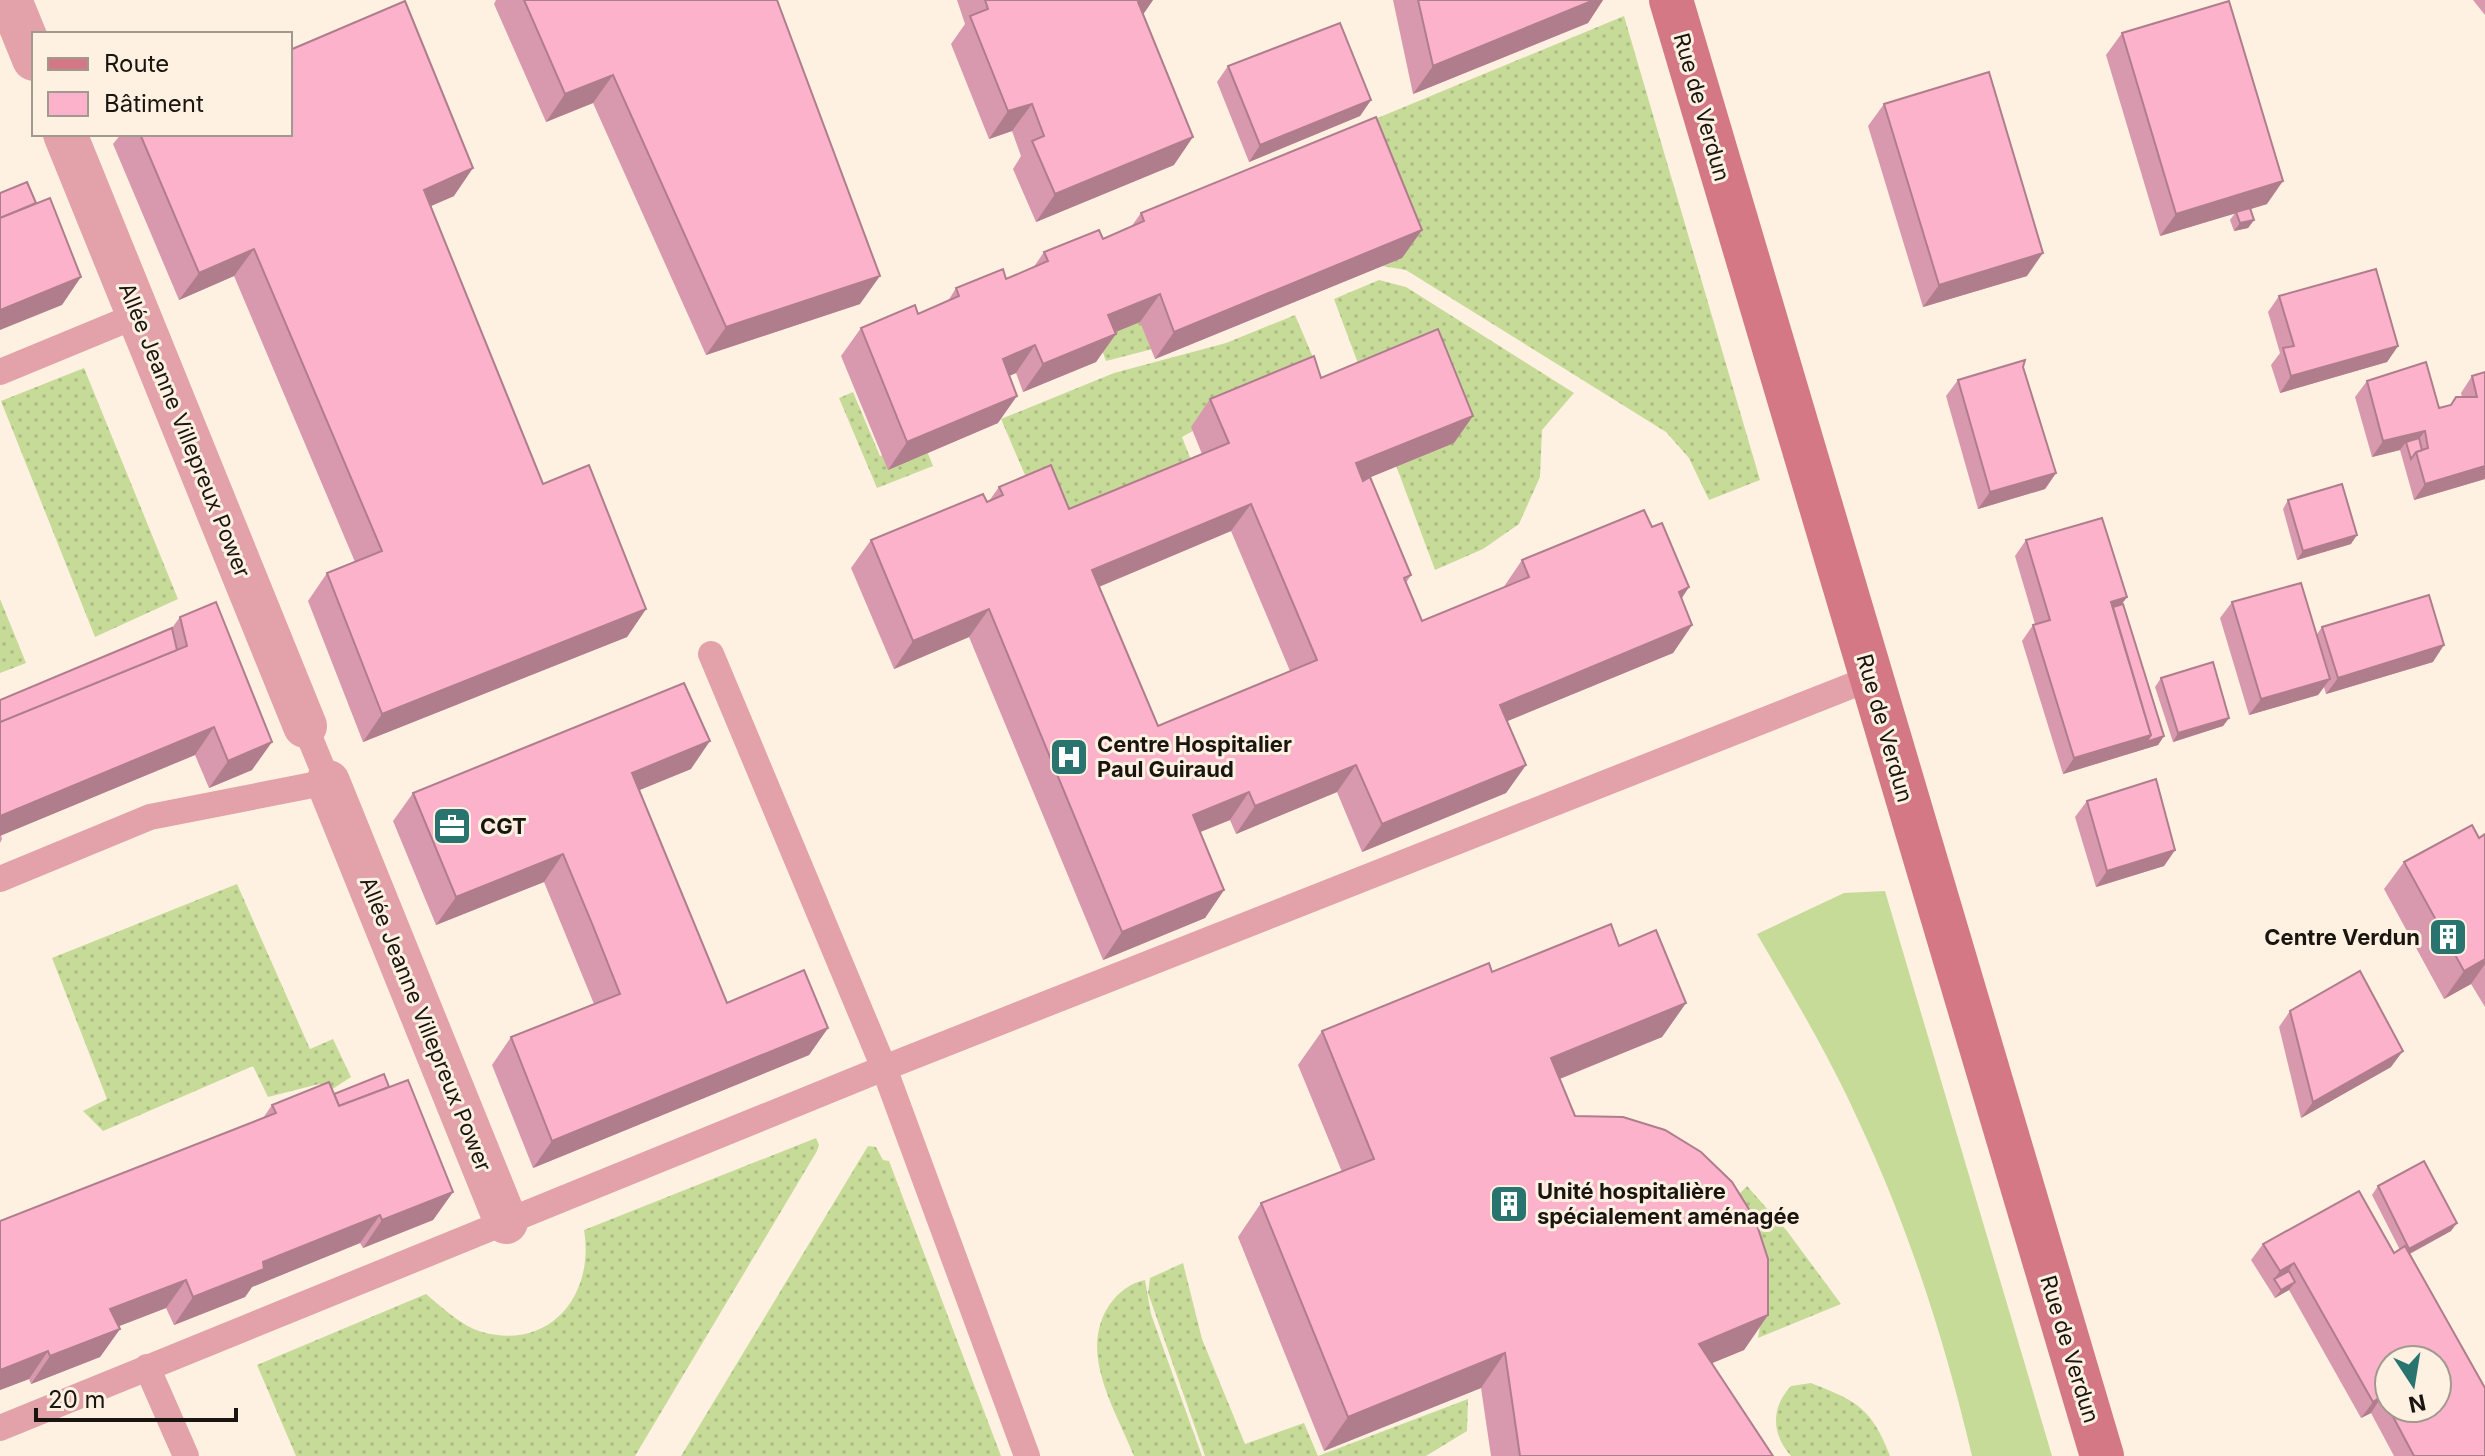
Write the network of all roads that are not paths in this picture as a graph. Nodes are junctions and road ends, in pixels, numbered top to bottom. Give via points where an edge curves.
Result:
1 (10, 0) edge
2 (1671, 0) edge
3 (32, 54) edge
4 (66, 136) edge
5 (138, 315) junction
6 (0, 372) edge
7 (711, 654) dead end
8 (1871, 678) junction
9 (305, 726) joint
10 (328, 782) junction
11 (0, 879) edge
12 (884, 1068) junction
13 (506, 1222) junction
14 (147, 1367) junction
15 (0, 1428) edge
16 (186, 1456) edge
17 (1027, 1456) edge
18 (2102, 1456) edge

1 - 3 street
2 - 8 street, Rue de Verdun
4 - 5 street, Allée Jeanne Villepreux Power
5 - 6 lane
5 - 9 street, Allée Jeanne Villepreux Power
7 - 12 lane
8 - 12 lane
8 - 18 street, Rue de Verdun
9 - 10 lane
10 - 11 lane via 150,817
10 - 13 street, Allée Jeanne Villepreux Power
12 - 13 lane
12 - 17 lane
13 - 14 lane
14 - 15 lane
14 - 16 lane

